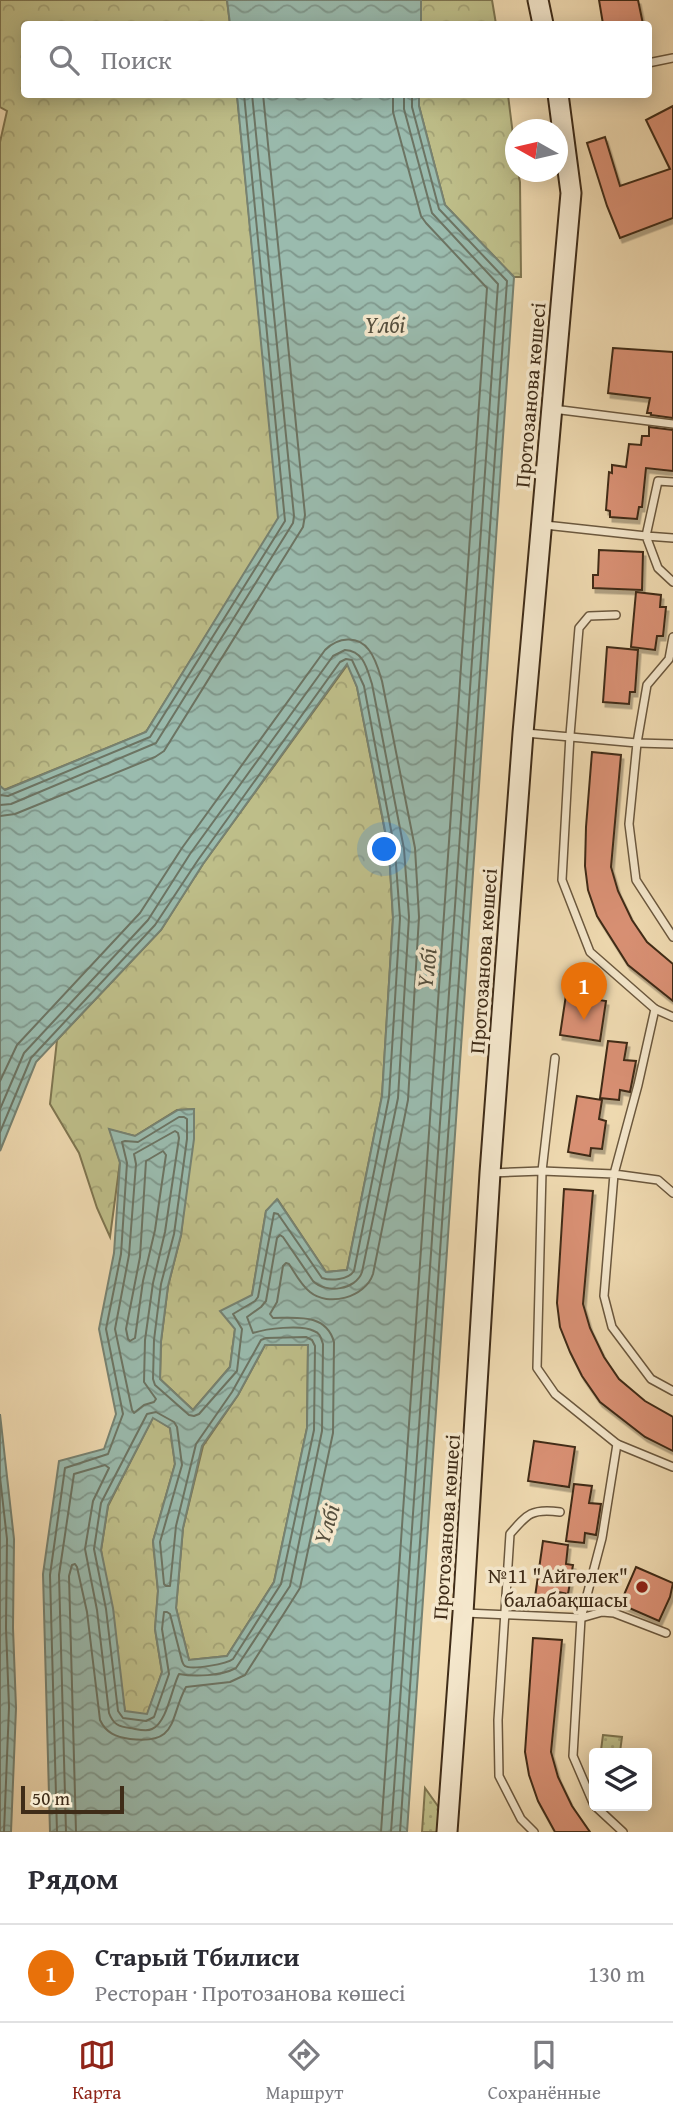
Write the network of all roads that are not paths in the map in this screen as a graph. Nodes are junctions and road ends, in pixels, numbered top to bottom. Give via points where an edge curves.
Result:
1 (538, 0) edge
2 (542, 21) edge
3 (673, 58) edge
4 (652, 62) edge
5 (558, 98) edge
6 (553, 409) junction
7 (673, 424) edge
8 (673, 482) edge
9 (542, 525) junction
10 (646, 536) junction
11 (673, 538) edge
12 (672, 580) edge
13 (617, 615) dead end
14 (673, 637) edge
15 (523, 733) junction
16 (570, 735) junction
17 (637, 743) junction
18 (673, 744) edge
19 (673, 937) edge
20 (655, 1009) junction
21 (673, 1017) edge
22 (555, 1058) dead end
23 (542, 1171) junction
24 (490, 1173) junction
25 (614, 1174) junction
26 (673, 1193) edge
27 (673, 1391) edge
28 (617, 1444) junction
29 (673, 1467) edge
30 (560, 1512) dead end
31 (463, 1613) junction
32 (506, 1616) junction
33 (581, 1618) junction
34 (666, 1633) dead end
35 (589, 1792) edge
36 (601, 1811) edge
37 (447, 1832) edge
38 (534, 1832) edge
39 (623, 1832) edge

1 - 2 street
3 - 4 lane
5 - 6 street, Протозанова көшесі via 570,193
6 - 7 lane
6 - 9 street, Протозанова көшесі
8 - 10 lane via 658,481
9 - 10 lane
9 - 15 street, Протозанова көшесі
10 - 11 lane
10 - 12 lane via 658,568
13 - 16 lane via 589,616 579,628
14 - 17 lane via 669,659 646,684
15 - 16 lane
15 - 24 street, Протозанова көшесі
16 - 17 lane
16 - 20 lane via 562,880 590,952
17 - 18 lane
17 - 19 lane via 629,824 636,880
20 - 21 lane
20 - 25 lane
22 - 23 lane
23 - 24 lane
23 - 25 lane
23 - 28 lane via 537,1368 555,1394
24 - 31 street, Протозанова көшесі
25 - 26 lane via 658,1180
25 - 27 lane via 604,1296 612,1327 651,1379
28 - 29 lane
28 - 33 lane via 602,1538
30 - 32 lane via 526,1515 510,1534
31 - 32 lane
31 - 37 street, Протозанова көшесі
32 - 33 lane
32 - 38 lane via 499,1776 521,1819
33 - 34 lane via 614,1613
33 - 35 lane via 573,1756
36 - 39 lane

